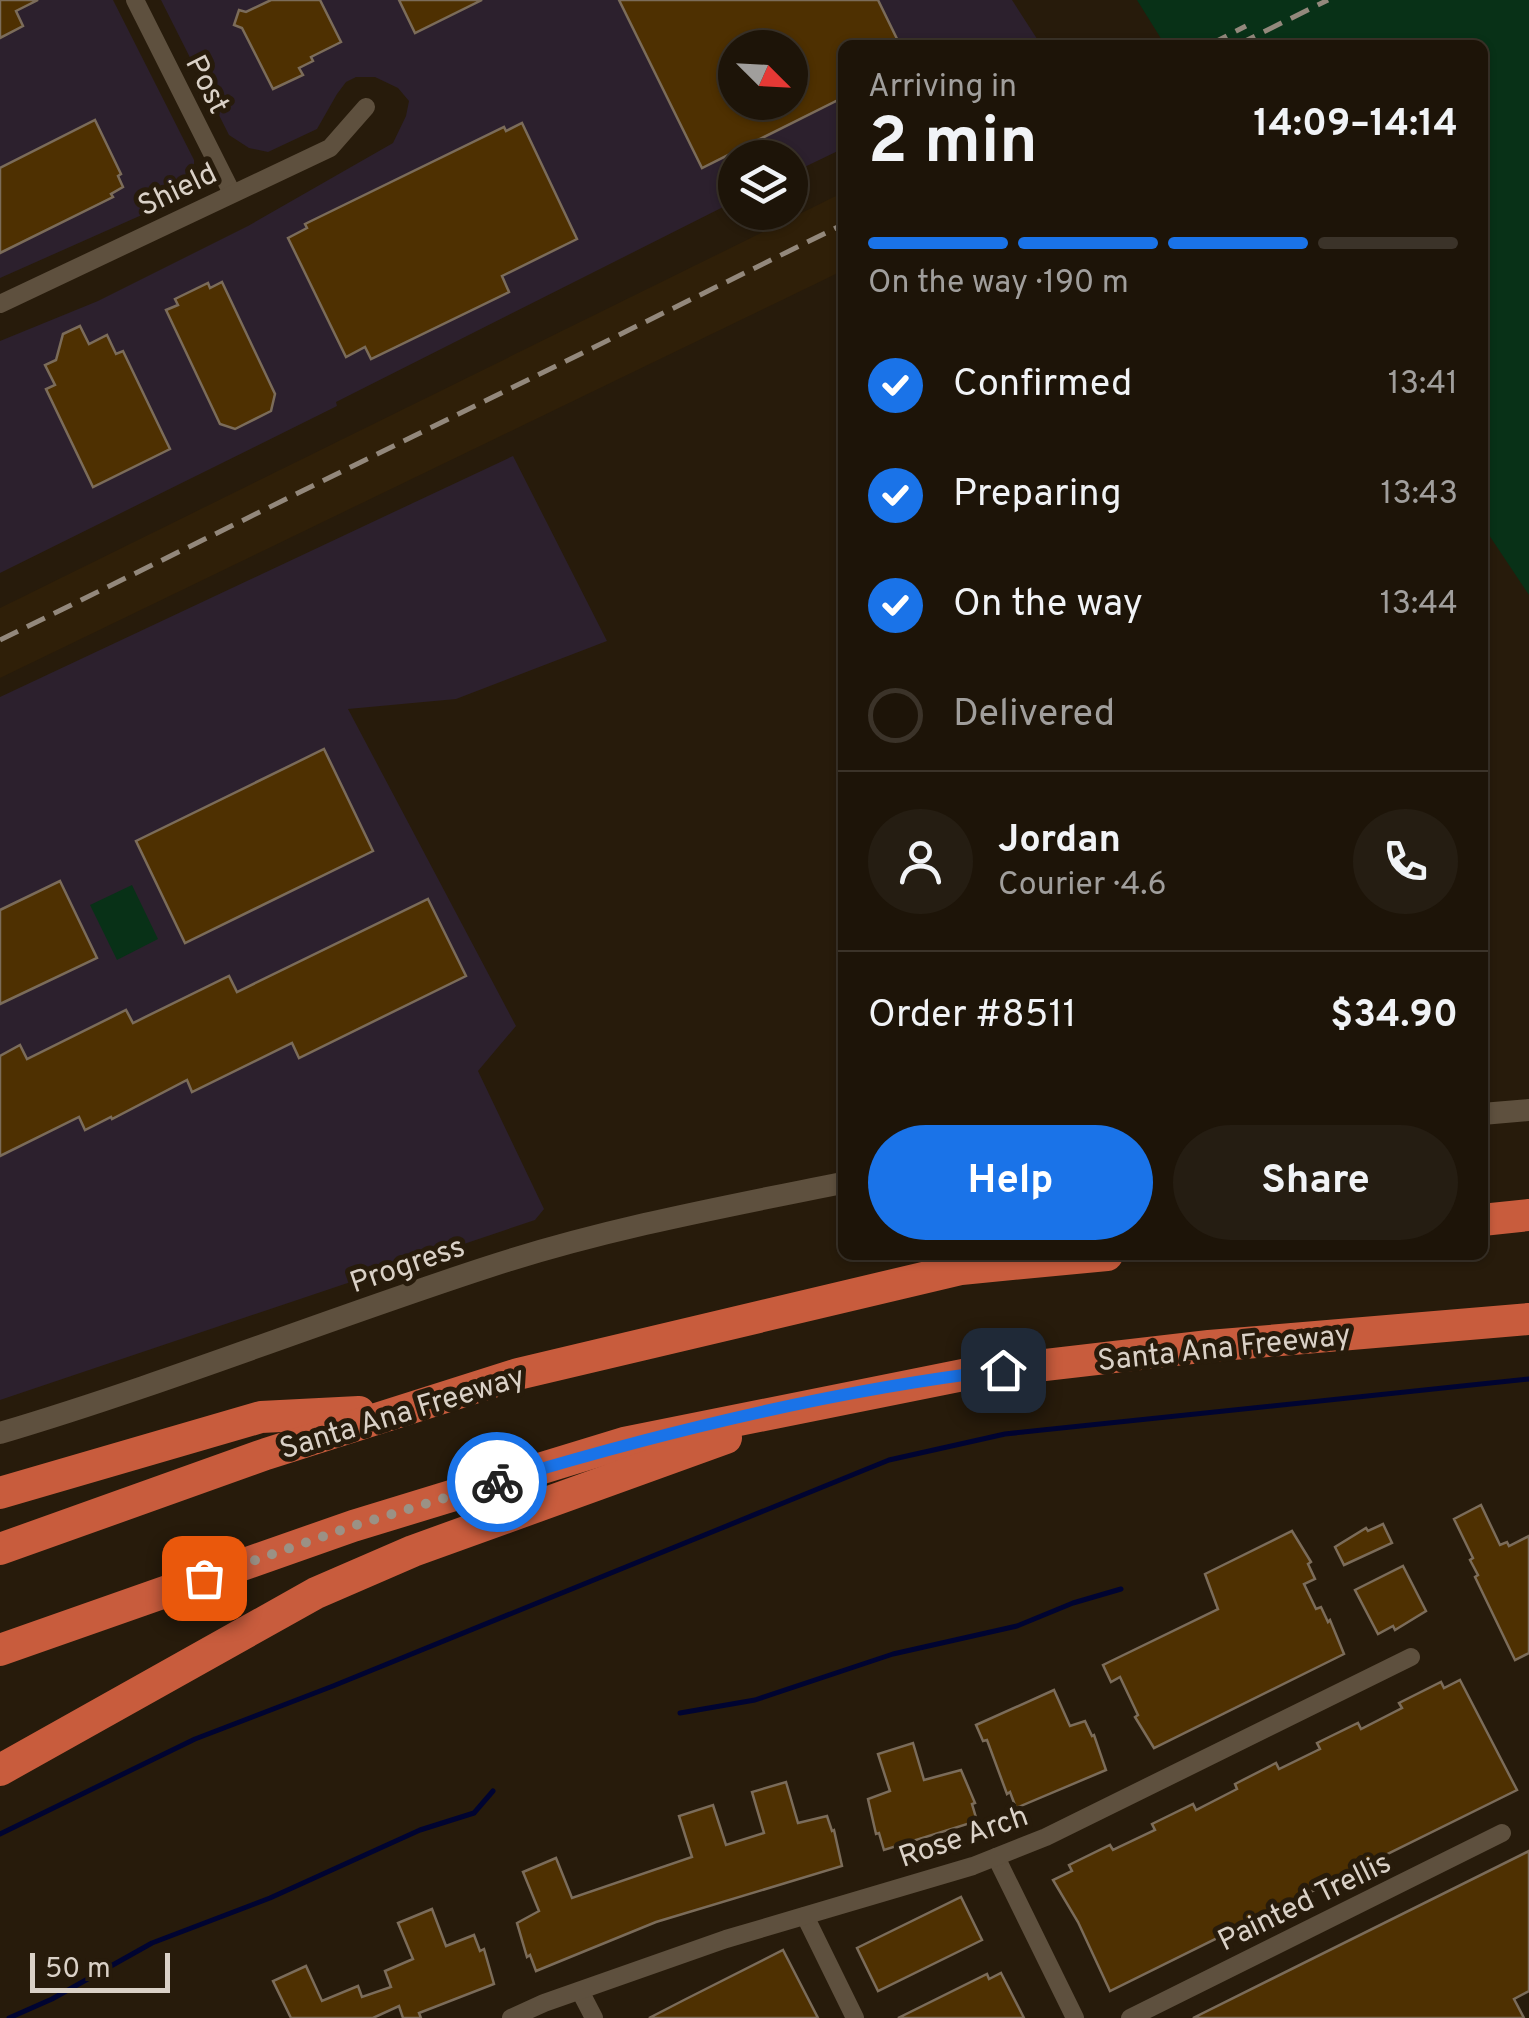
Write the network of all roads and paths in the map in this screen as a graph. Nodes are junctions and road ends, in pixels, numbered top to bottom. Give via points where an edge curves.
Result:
1 (135, 0) edge
2 (366, 108) dead end
3 (232, 193) junction
4 (0, 304) edge
5 (1529, 1110) edge
6 (1488, 1113) edge
7 (838, 1184) edge
8 (1529, 1216) edge
9 (1488, 1219) edge
10 (1056, 1260) edge
11 (1529, 1319) edge
12 (838, 1398) junction
13 (404, 1410) junction
14 (0, 1434) edge
15 (0, 1493) edge
16 (0, 1549) edge
17 (92, 1618) junction
18 (0, 1650) edge
19 (1411, 1657) dead end
20 (0, 1662) edge
21 (0, 1770) edge
22 (1502, 1833) dead end
23 (996, 1857) junction
24 (805, 1916) junction
25 (580, 1990) junction
26 (512, 2018) edge
27 (594, 2018) edge
28 (856, 2018) edge
29 (1075, 2018) edge
30 (1130, 2018) edge

1 - 3 street, Post
2 - 3 street, Shield via 330,148
3 - 4 street, Shield
5 - 6 street
7 - 14 street, Progress via 622,1228 490,1266
8 - 9 highway
10 - 13 highway, Santa Ana Freeway via 961,1269 518,1374
11 - 12 highway, Santa Ana Freeway via 1190,1348 968,1374
12 - 17 highway, Santa Ana Freeway via 624,1443 353,1526
12 - 21 highway via 413,1551 316,1593
13 - 15 highway via 261,1417
13 - 16 highway, Santa Ana Freeway
17 - 18 highway, Santa Ana Freeway
17 - 20 highway
19 - 23 street, Rose Arch
22 - 30 street, Painted Trellis
23 - 24 street, Rose Arch
23 - 29 street
24 - 25 street, Rose Arch
24 - 28 street
25 - 26 street, Rose Arch
25 - 27 street

